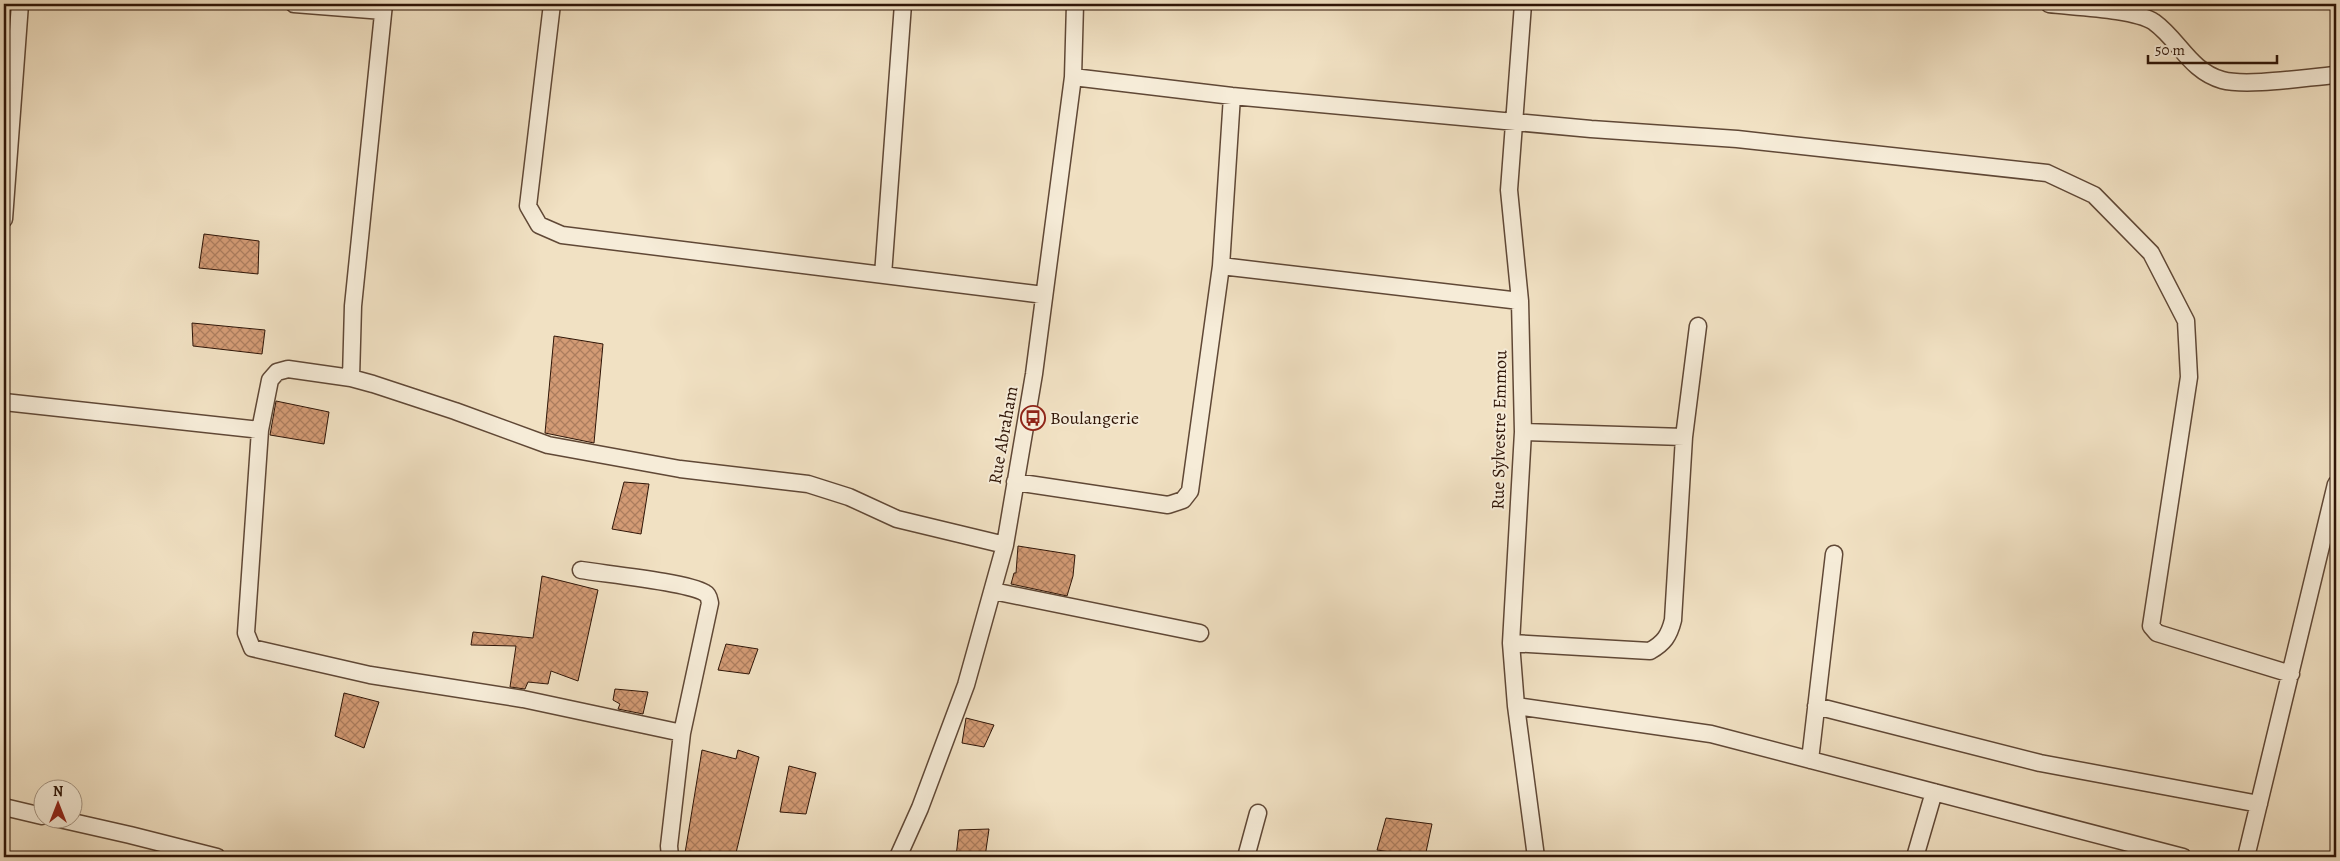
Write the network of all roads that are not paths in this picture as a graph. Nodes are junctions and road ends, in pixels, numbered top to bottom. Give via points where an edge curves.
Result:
1 (20, 4) edge
2 (294, 4) edge
3 (552, 4) edge
4 (903, 4) edge
5 (1075, 4) edge
6 (1523, 4) edge
7 (2049, 4) edge
8 (383, 8) edge
9 (2336, 75) edge
10 (1073, 76) junction
11 (1232, 96) junction
12 (1515, 121) junction
13 (4, 219) edge
14 (1222, 266) junction
15 (883, 275) junction
16 (1044, 295) junction
17 (1520, 301) junction
18 (1698, 326) dead end
19 (350, 378) junction
20 (4, 402) edge
21 (260, 430) junction
22 (1523, 432) junction
23 (1684, 437) junction
24 (1015, 482) junction
25 (2336, 484) edge
26 (1005, 545) junction
27 (1834, 554) dead end
28 (581, 570) dead end
29 (993, 591) junction
30 (1200, 633) dead end
31 (1511, 643) junction
32 (2291, 674) junction
33 (1516, 706) junction
34 (1816, 706) junction
35 (682, 733) junction
36 (1810, 760) junction
37 (1934, 792) junction
38 (2260, 804) junction
39 (4, 807) edge
40 (1258, 813) dead end
41 (32, 814) edge
42 (82, 824) edge
43 (216, 857) edge
44 (670, 857) edge
45 (898, 857) edge
46 (1246, 857) edge
47 (1536, 857) edge
48 (1915, 857) edge
49 (2183, 857) edge
50 (2246, 857) edge

1 - 13 street
2 - 8 street
3 - 15 street via 528,206 539,225 562,235
4 - 15 street
5 - 10 street, Rue Abraham
6 - 12 street, Rue Sylvestre Emmou
7 - 9 street via 2136,15 2153,22 2190,62 2222,80 2249,82
8 - 19 street via 353,306
10 - 11 street
10 - 16 street, Rue Abraham
11 - 12 street
11 - 14 street
12 - 17 street, Rue Sylvestre Emmou via 1509,190
12 - 32 street via 1737,139 2047,173 2094,195 2151,254 2186,321 2189,377 2150,626 2156,633
14 - 17 street
14 - 24 street via 1190,491 1183,500 1168,505
15 - 16 street
16 - 24 street, Rue Abraham
17 - 22 street, Rue Sylvestre Emmou
18 - 23 street
19 - 21 street via 288,369 277,372 270,380
19 - 26 street via 548,445 680,468 808,484 849,497 898,519
20 - 21 street
21 - 35 street via 246,633 252,648 370,675 523,699
22 - 23 street
22 - 31 street, Rue Sylvestre Emmou
23 - 31 street via 1673,620 1662,645 1650,651
24 - 26 street, Rue Abraham
25 - 32 street
26 - 29 street, Rue Abraham
27 - 34 street
28 - 35 street via 678,585 705,592 709,597
29 - 30 street
29 - 45 street, Rue Abraham via 966,685
31 - 33 street, Rue Sylvestre Emmou
32 - 38 street
33 - 36 street via 1710,734
33 - 47 street, Rue Sylvestre Emmou
34 - 36 street
34 - 38 street via 2040,763
35 - 44 street via 668,846
36 - 37 street
37 - 48 street
37 - 49 street
38 - 50 street
39 - 41 street
40 - 46 street
42 - 43 street

